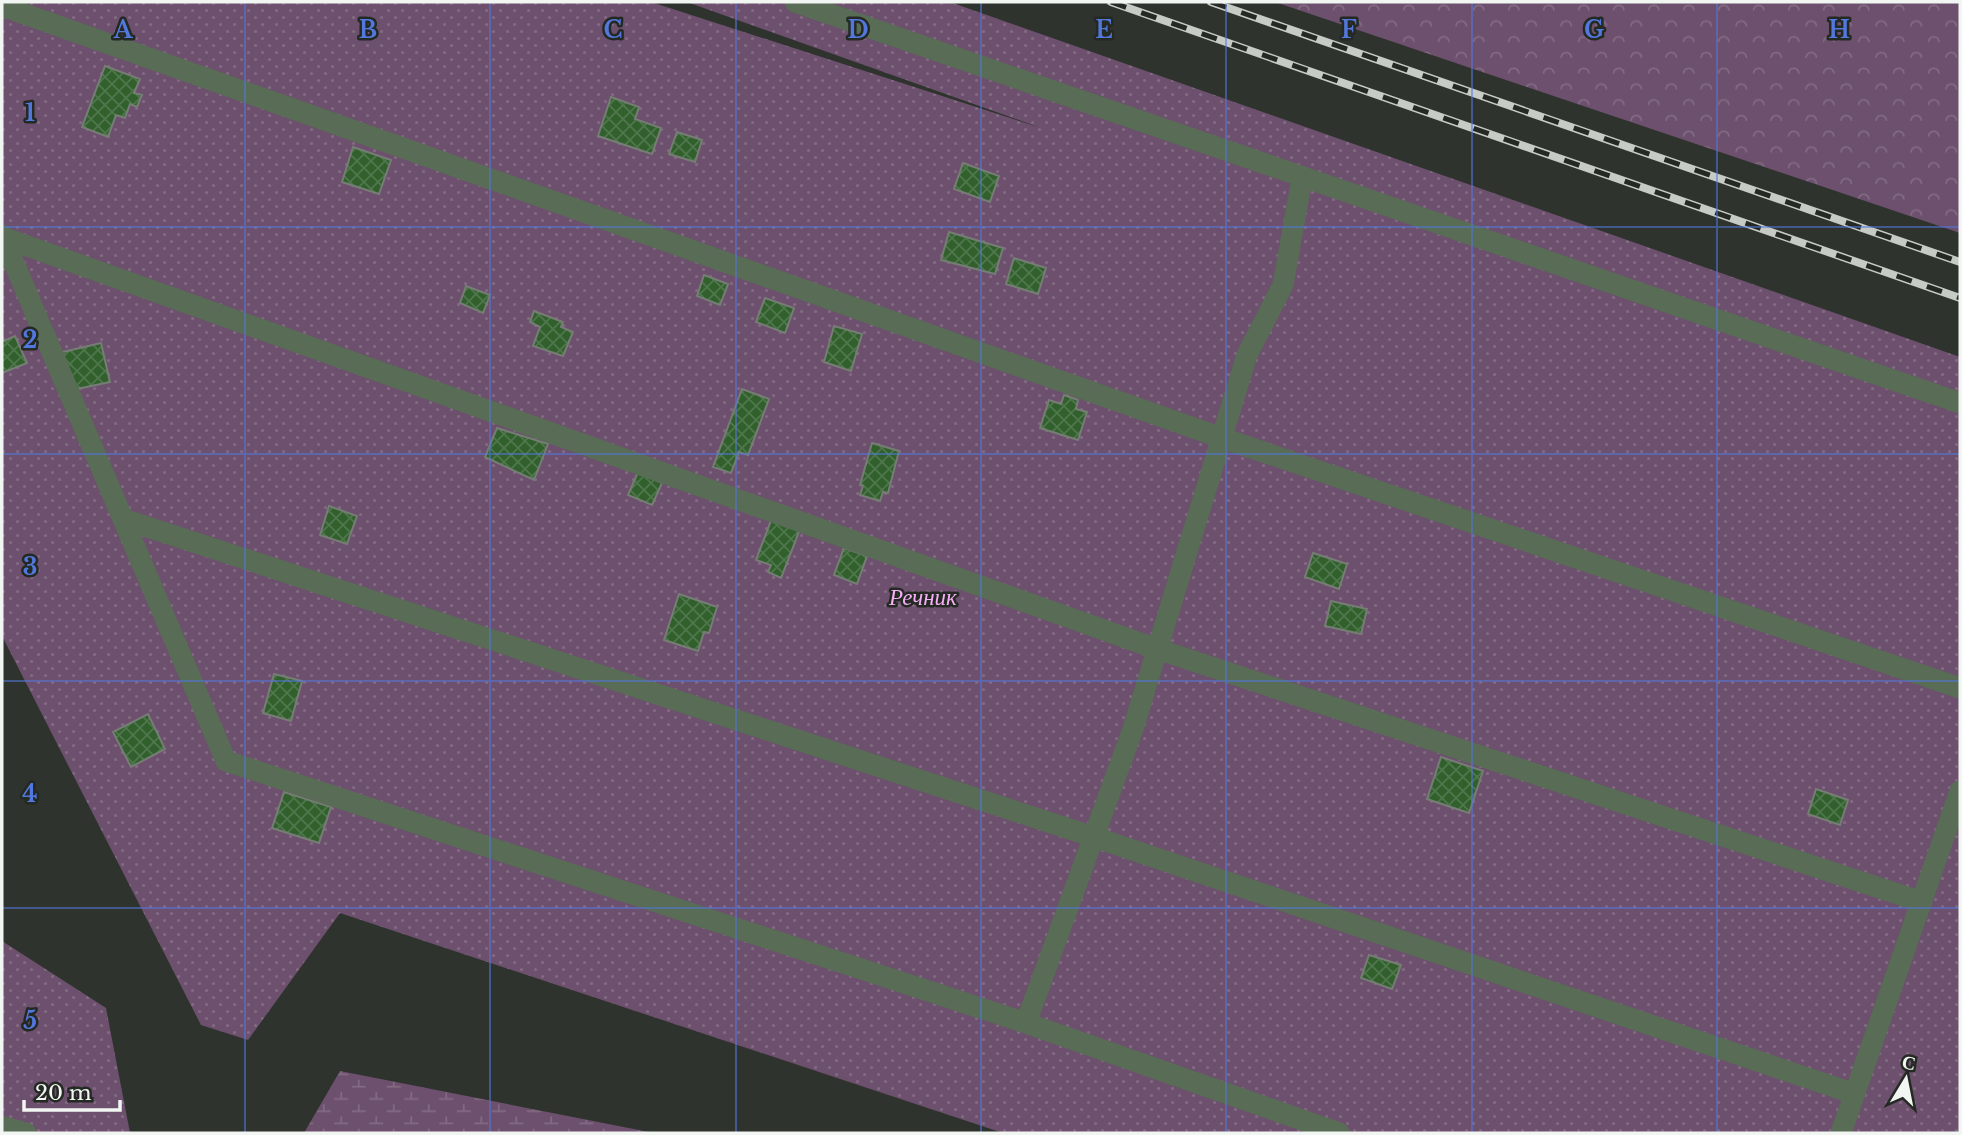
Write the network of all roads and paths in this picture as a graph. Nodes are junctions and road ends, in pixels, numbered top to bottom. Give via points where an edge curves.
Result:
1 (795, 2) edge
2 (2, 6) edge
3 (1302, 178) junction
4 (2, 236) edge
5 (1960, 403) edge
6 (1222, 438) junction
7 (123, 519) junction
8 (1157, 649) junction
9 (1960, 688) edge
10 (1960, 791) edge
11 (1094, 837) junction
12 (1922, 902) junction
13 (1026, 1023) junction
14 (1855, 1094) junction
15 (2, 1126) edge
16 (26, 1133) edge
17 (1339, 1133) edge
18 (1842, 1133) edge

1 - 3 lane
2 - 6 lane
3 - 5 lane
3 - 6 lane via 1283,285 1247,355
4 - 7 lane
4 - 8 lane
6 - 8 lane
6 - 9 lane
7 - 11 lane
7 - 13 lane via 226,761
8 - 11 lane
8 - 12 lane
10 - 12 lane
11 - 13 lane
11 - 14 lane
12 - 14 lane
13 - 17 lane
14 - 18 lane
15 - 16 lane

